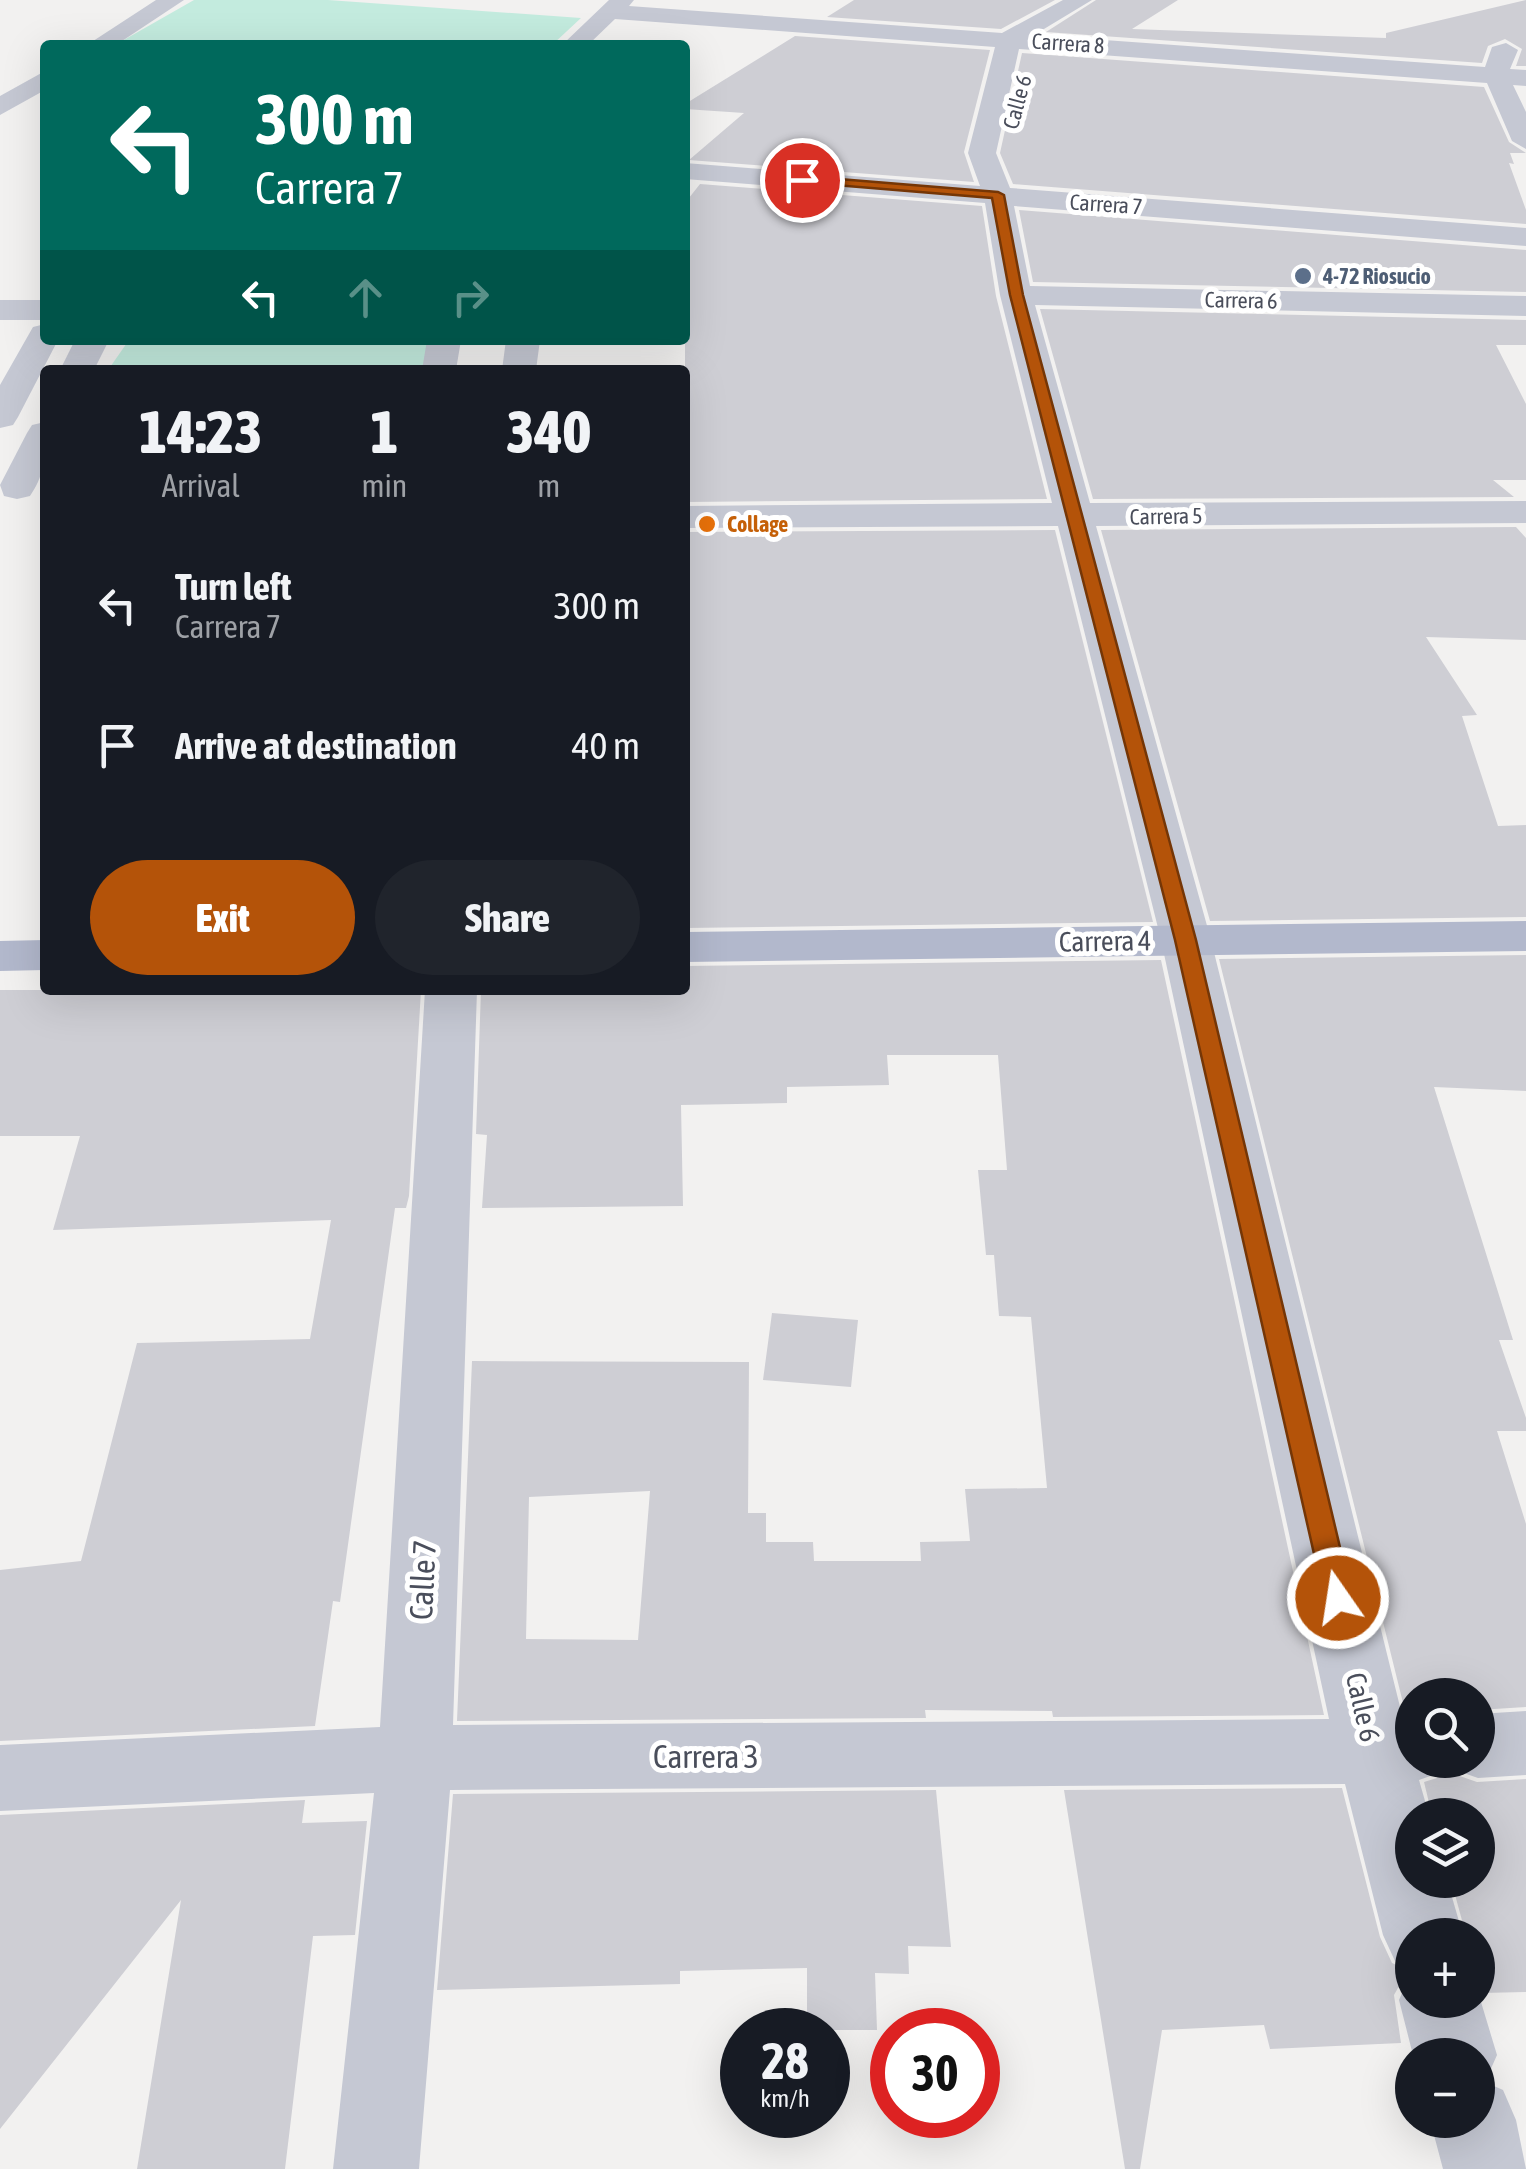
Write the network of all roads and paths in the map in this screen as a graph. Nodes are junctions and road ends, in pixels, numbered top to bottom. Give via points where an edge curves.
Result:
1 (172, 0) edge
2 (1092, 4) edge
3 (616, 6) edge
4 (1009, 38) junction
5 (107, 40) edge
6 (579, 40) edge
7 (1043, 41) junction
8 (1526, 42) edge
9 (1496, 75) junction
10 (1526, 78) edge
11 (40, 82) edge
12 (0, 106) edge
13 (0, 116) edge
14 (30, 118) dead end
15 (1526, 141) edge
16 (690, 171) edge
17 (998, 195) junction
18 (1526, 236) edge
19 (1016, 295) junction
20 (1526, 306) edge
21 (0, 310) edge
22 (40, 310) edge
23 (40, 343) edge
24 (0, 417) edge
25 (40, 444) edge
26 (21, 488) edge
27 (1526, 512) edge
28 (690, 517) edge
29 (1074, 517) junction
30 (1526, 936) edge
31 (1186, 940) junction
32 (690, 947) edge
33 (40, 955) edge
34 (0, 956) edge
35 (451, 995) edge
36 (1526, 1743) edge
37 (1495, 1745) edge
38 (1393, 1752) edge
39 (415, 1758) junction
40 (0, 1778) edge
41 (1420, 1918) edge
42 (1478, 2138) edge
43 (376, 2169) edge
44 (1486, 2169) edge

1 - 5 street
2 - 4 street, Calle 6
2 - 7 street, Calle 6
3 - 4 street, Carrera 8
3 - 6 street
4 - 7 street, Carrera 8
4 - 17 street, Calle 6 via 982,152
7 - 9 street, Carrera 8
7 - 17 street, Calle 6 via 1031,49
8 - 9 street via 1501,52
9 - 10 street, Carrera 8
9 - 15 street
11 - 12 street
13 - 14 street
16 - 17 street, Carrera 7
17 - 18 street, Carrera 7
17 - 19 street, Calle 6
19 - 20 street, Carrera 6
19 - 29 street, Calle 6
21 - 22 street
23 - 24 street
25 - 26 street
27 - 29 street, Carrera 5
28 - 29 street, Carrera 5
29 - 31 street, Calle 6
30 - 31 main road, Carrera 4
31 - 32 main road, Carrera 4
31 - 38 street, Calle 6
33 - 34 main road
35 - 39 street, Calle 7
36 - 37 street
38 - 39 street, Carrera 3
38 - 41 street, Calle 6
39 - 40 street, Carrera 3
39 - 43 street, Calle 7
42 - 44 street

